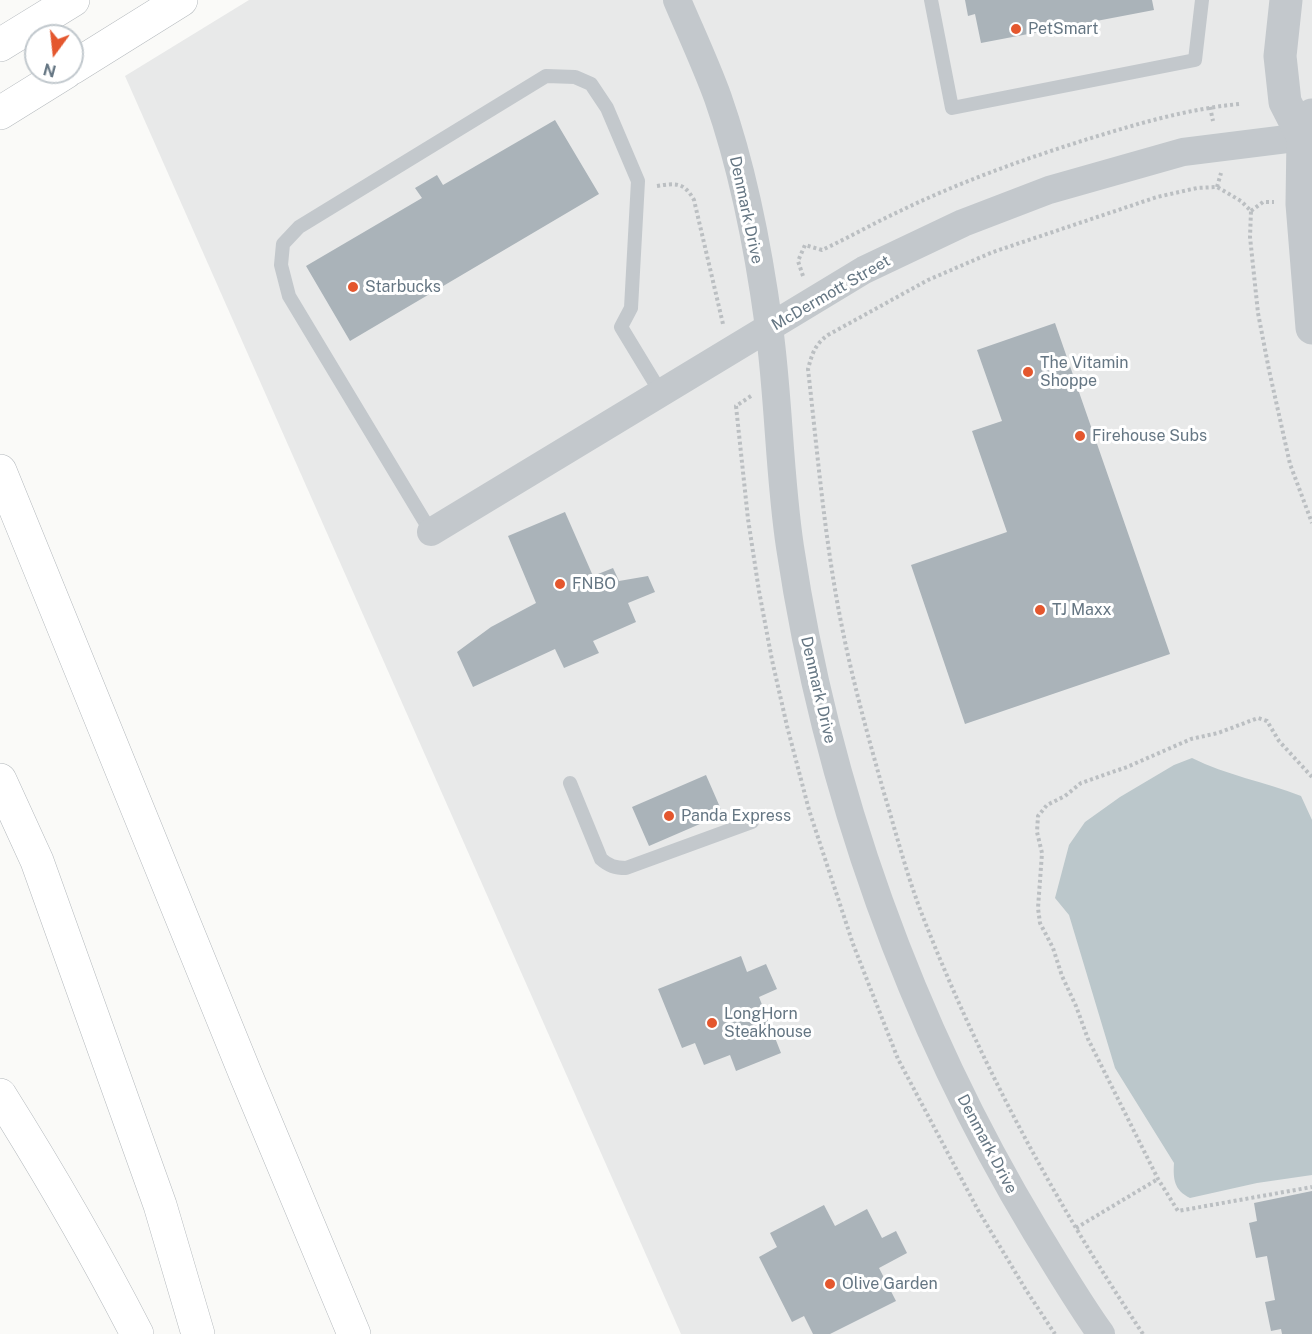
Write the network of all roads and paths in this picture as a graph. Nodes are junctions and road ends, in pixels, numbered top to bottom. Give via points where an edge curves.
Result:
1 (73, 0) edge
2 (181, 0) edge
3 (677, 0) edge
4 (932, 0) edge
5 (1202, 0) edge
6 (1286, 0) edge
7 (0, 45) edge
8 (84, 61) edge
9 (47, 84) edge
10 (1239, 104) dead end
11 (0, 113) edge
12 (1309, 129) edge
13 (638, 188) junction
14 (805, 245) dead end
15 (769, 328) junction
16 (1312, 328) edge
17 (741, 345) junction
18 (661, 393) junction
19 (736, 406) dead end
20 (0, 471) edge
21 (1312, 523) edge
22 (431, 532) joint
23 (1312, 777) edge
24 (0, 780) edge
25 (570, 783) dead end
26 (752, 822) dead end
27 (0, 1095) edge
28 (1158, 1179) junction
29 (1312, 1187) edge
30 (1076, 1228) junction
31 (137, 1334) edge
32 (198, 1334) edge
33 (354, 1334) edge
34 (1054, 1334) edge
35 (1101, 1334) edge
36 (1143, 1334) edge

1 - 7 main road
2 - 8 main road
3 - 15 street, Denmark Drive via 719,101 745,199
4 - 5 lane via 952,108 1195,60
6 - 12 street via 1280,56 1285,102
9 - 11 main road
10 - 14 path via 1129,126 1062,147 901,210 822,250
12 - 15 street, McDermott Street via 1183,152 1049,190 963,223 864,270
12 - 16 street via 1302,204
13 - 17 path via 675,183 688,189 694,200 723,324
13 - 18 lane via 631,308 621,327
13 - 22 lane via 607,108 591,84 575,77 546,76 299,227 283,243 281,265 289,296
15 - 17 street, McDermott Street
15 - 35 street, Denmark Drive via 787,521 800,609 836,766 882,909 975,1122 1013,1194
17 - 18 street, McDermott Street
18 - 22 street, McDermott Street
19 - 34 path via 748,519 772,660 816,836 849,933 898,1059 978,1210
20 - 33 main road
21 - 30 path via 1290,465 1269,370 1258,313 1251,211 1217,187 1157,197 993,252 928,280 828,334 813,351 808,369 828,546 859,701 897,836 924,919 991,1074
23 - 28 path via 1279,741 1267,721 1258,718 1191,739 1081,783 1038,816 1041,923 1088,1039
24 - 32 main road via 57,916 160,1205
25 - 26 lane via 601,859 616,868 626,868
27 - 31 main road via 104,1269
28 - 29 path via 1178,1211
28 - 30 path
30 - 36 path

